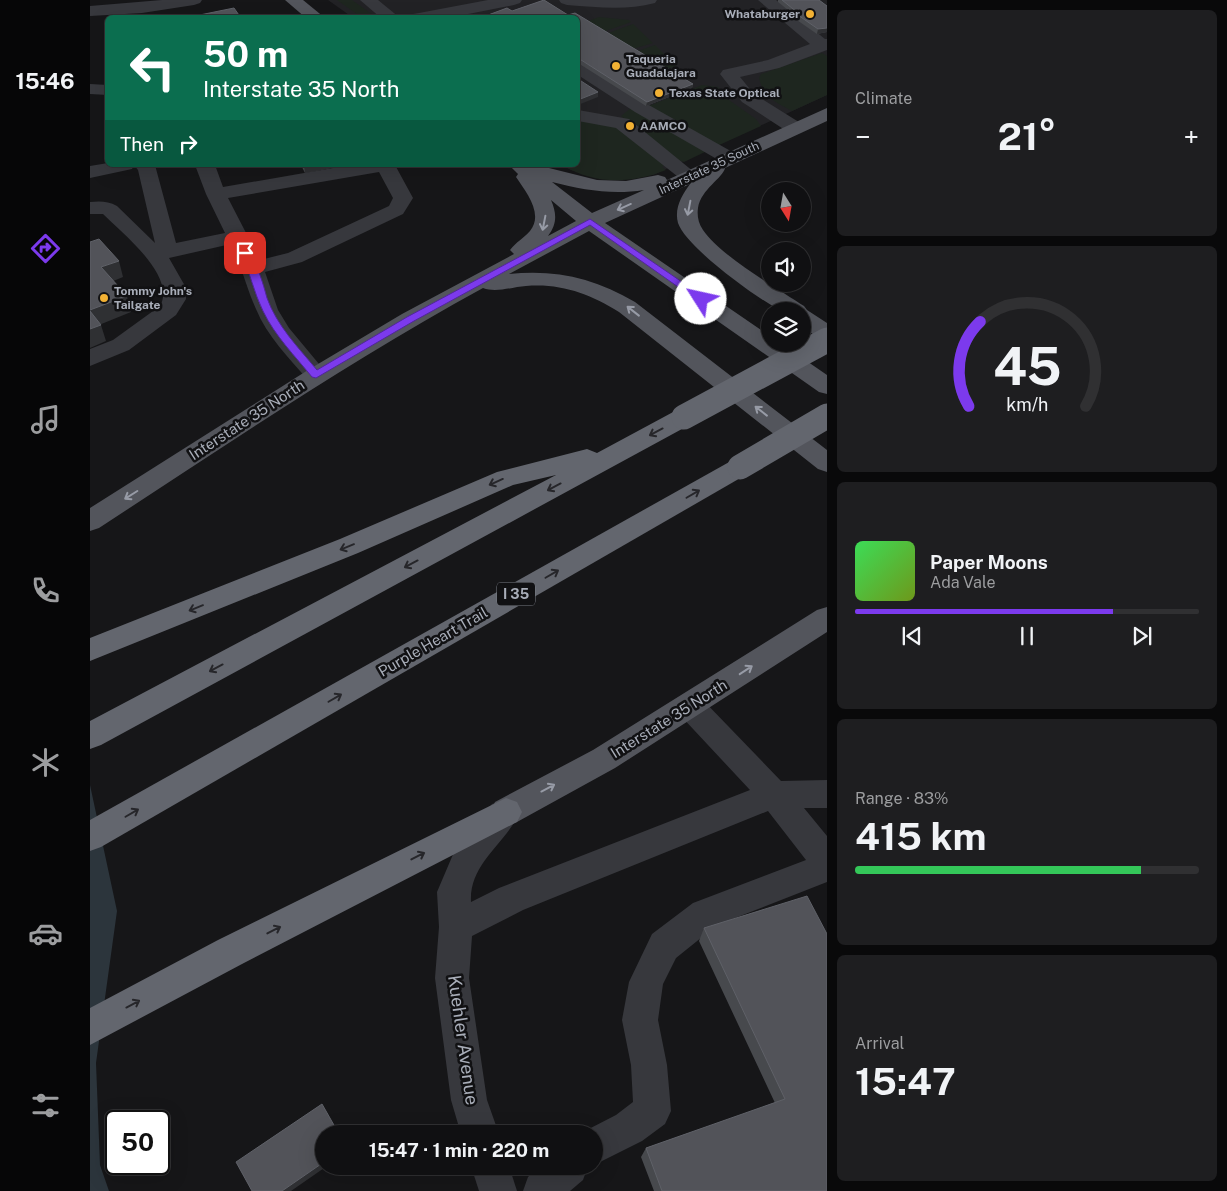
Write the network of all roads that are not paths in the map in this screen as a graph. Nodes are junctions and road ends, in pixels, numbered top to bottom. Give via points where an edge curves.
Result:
1 (194, 0) edge
2 (293, 0) edge
3 (368, 0) edge
4 (514, 0) edge
5 (567, 0) edge
6 (649, 0) edge
7 (766, 0) edge
8 (90, 11) edge
9 (313, 15) edge
10 (388, 15) edge
11 (435, 15) edge
12 (824, 45) edge
13 (580, 69) edge
14 (90, 89) edge
15 (105, 90) edge
16 (827, 114) edge
17 (580, 116) edge
18 (795, 128) junction
19 (729, 158) junction
20 (115, 167) edge
21 (146, 167) edge
22 (206, 167) edge
23 (274, 167) edge
24 (368, 167) edge
25 (385, 167) edge
26 (520, 167) edge
27 (521, 167) edge
28 (525, 167) edge
29 (90, 172) edge
30 (684, 172) junction
31 (286, 177) edge
32 (216, 194) junction
33 (90, 208) edge
34 (590, 222) junction
35 (237, 237) junction
36 (162, 254) junction
37 (253, 268) junction
38 (470, 288) junction
39 (783, 302) edge
40 (811, 322) edge
41 (827, 333) edge
42 (827, 340) edge
43 (90, 358) edge
44 (316, 375) junction
45 (827, 386) edge
46 (827, 416) edge
47 (628, 447) junction
48 (827, 463) edge
49 (90, 521) edge
50 (827, 618) edge
51 (90, 650) edge
52 (690, 706) junction
53 (90, 736) edge
54 (827, 794) edge
55 (774, 796) junction
56 (506, 812) junction
57 (90, 837) edge
58 (827, 861) edge
59 (827, 867) edge
60 (456, 927) junction
61 (90, 1027) edge
62 (477, 1125) edge
63 (603, 1141) edge
64 (493, 1175) edge
65 (560, 1175) edge
66 (498, 1191) edge
67 (542, 1191) edge

1 - 8 street
2 - 9 main road
3 - 10 street
4 - 11 street
5 - 6 street via 619,4
7 - 12 street
12 - 18 street via 768,65 729,74 748,98
13 - 19 street
14 - 15 street
16 - 18 main road, Interstate 35 South
17 - 30 street via 622,123
18 - 19 main road, Interstate 35 South
19 - 30 main road
19 -> 34 main road, Interstate 35 South
19 -> 39 main road via 704,178 693,194 687,210 688,223 710,250
20 - 29 street
21 - 36 street
22 - 32 street
23 - 31 street
24 - 31 street
25 - 37 street via 403,198 396,210 295,258
26 -> 38 main road via 542,202 546,224 527,246
27 - 34 main road
28 - 30 main road via 578,184 600,187 632,187
31 - 32 street
32 - 35 street
33 - 36 street via 110,210
34 - 38 main road, Interstate 35 North
34 - 45 main road
35 - 36 street
35 - 37 street
36 - 43 street via 173,280 174,305 121,345
37 - 44 street via 267,310 280,332
38 - 44 main road, Interstate 35 North via 410,319
48 -> 38 main road via 605,293 565,281 540,278
40 - 41 main road
42 -> 47 highway, bridge
44 -> 49 main road, Interstate 35 North
57 -> 46 highway, Purple Heart Trail / I 35, bridge
47 -> 51 highway via 506,478
47 -> 53 highway
52 -> 50 main road, Interstate 35 North
52 - 55 street
56 -> 52 main road, Interstate 35 North via 604,759
54 - 55 street
55 - 58 street
55 - 60 street via 511,899
56 - 60 street, Kuehler Avenue via 468,855 454,892
61 -> 56 highway
59 - 63 street via 706,914 664,946 646,982 640,1020 649,1065 652,1111
60 - 62 street, Kuehler Avenue via 452,978 469,1100
64 - 66 street
65 - 67 street

